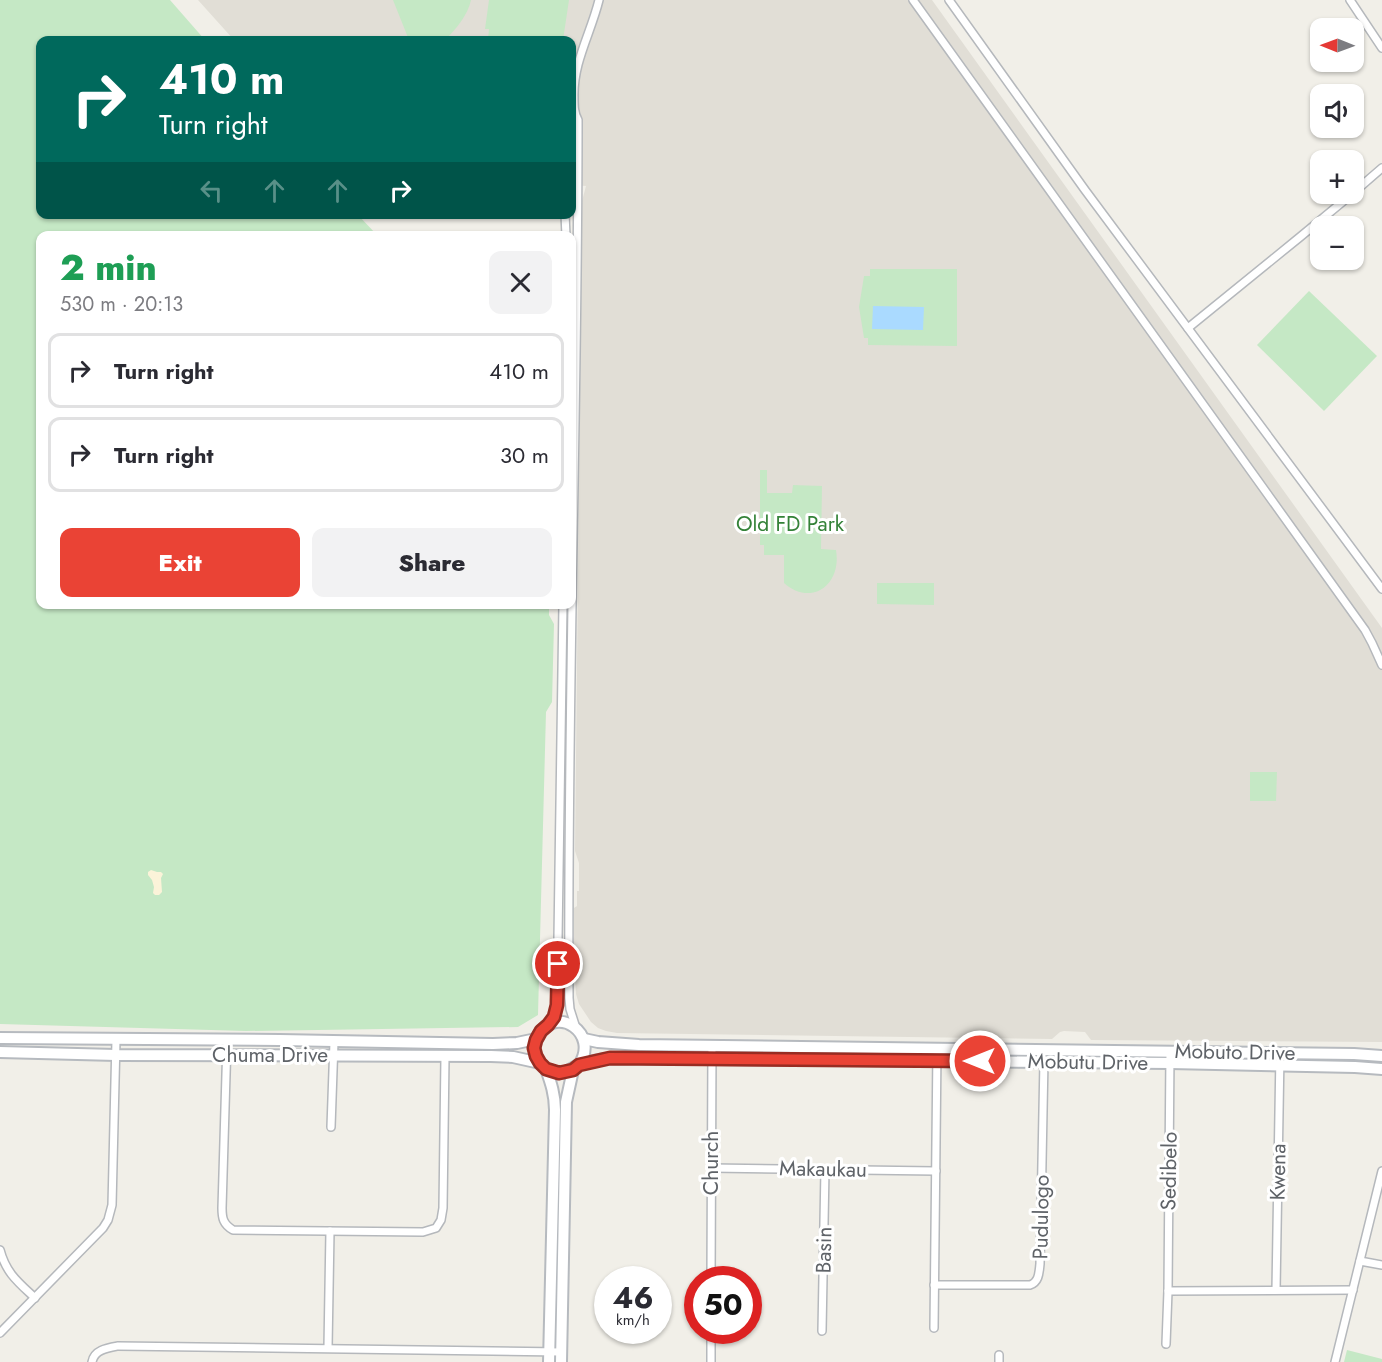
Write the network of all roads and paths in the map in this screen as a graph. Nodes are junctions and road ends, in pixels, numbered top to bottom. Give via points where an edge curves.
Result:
1 (599, 0) edge
2 (913, 0) edge
3 (949, 0) edge
4 (1350, 0) edge
5 (1382, 48) edge
6 (576, 70) edge
7 (576, 118) edge
8 (576, 164) edge
9 (1382, 168) edge
10 (1364, 183) edge
11 (1339, 204) edge
12 (1188, 328) junction
13 (1382, 590) edge
14 (563, 609) edge
15 (571, 609) edge
16 (1382, 665) edge
17 (548, 1025) junction
18 (576, 1028) junction
19 (0, 1038) edge
20 (584, 1039) junction
21 (116, 1040) junction
22 (536, 1040) junction
23 (227, 1041) junction
24 (334, 1042) junction
25 (712, 1046) junction
26 (937, 1049) junction
27 (1064, 1050) junction
28 (0, 1052) edge
29 (1280, 1053) junction
30 (116, 1055) junction
31 (226, 1055) junction
32 (334, 1055) junction
33 (1380, 1055) edge
34 (1044, 1056) junction
35 (446, 1057) junction
36 (1170, 1057) junction
37 (712, 1059) junction
38 (937, 1061) junction
39 (1064, 1062) junction
40 (1280, 1065) junction
41 (543, 1066) junction
42 (576, 1067) junction
43 (1381, 1070) edge
44 (331, 1127) dead end
45 (711, 1168) junction
46 (825, 1169) junction
47 (936, 1171) junction
48 (1382, 1171) edge
49 (330, 1231) junction
50 (0, 1250) edge
51 (1360, 1261) junction
52 (1382, 1265) edge
53 (711, 1266) edge
54 (934, 1285) junction
55 (1276, 1290) junction
56 (1353, 1290) junction
57 (1168, 1291) junction
58 (35, 1298) junction
59 (934, 1328) dead end
60 (822, 1331) dead end
61 (0, 1333) edge
62 (711, 1344) edge
63 (1166, 1344) dead end
64 (328, 1348) junction
65 (549, 1357) edge
66 (561, 1357) edge
67 (92, 1362) edge
68 (711, 1362) edge
69 (1335, 1362) edge

1 - 6 street
2 - 16 street via 1365,630
3 - 12 street
4 - 5 street
7 - 8 street
9 - 10 street
11 - 12 street
12 - 13 street
14 - 17 street via 557,1005
15 - 18 street via 569,998
17 - 18 main road via 562,1022
17 - 22 main road
18 - 20 main road
19 - 21 main road, Chuma Drive
20 - 25 main road, Mobuto Drive
20 - 42 main road via 585,1053
21 - 23 main road, Chuma Drive
21 - 30 street
22 - 24 main road, Chuma Drive via 493,1044
22 - 41 main road via 536,1056
23 - 24 main road, Chuma Drive
23 - 31 street
24 - 32 street
25 - 26 main road, Mobuto Drive
25 - 37 street, Church
26 - 34 main road, Mobuto Drive
26 - 38 street
27 - 34 main road, Mobuto Drive
27 - 36 main road, Mobuto Drive
27 - 39 main road
28 - 30 main road, Chuma Drive
29 - 33 main road, Mobuto Drive
29 - 36 main road, Mobuto Drive
29 - 40 street, Kwena
30 - 31 main road, Chuma Drive
30 - 58 street via 112,1205 108,1220
31 - 32 main road, Chuma Drive
31 - 49 street via 222,1220 233,1230
32 - 35 main road, Chuma Drive
32 - 44 street
34 - 38 main road, Mobutu Drive
34 - 39 main road, Mobutu Drive
34 - 54 street, Pudulogo via 1037,1280 1030,1285
35 - 41 main road, Chuma Drive via 513,1057
35 - 49 street via 443,1208 436,1228 423,1232
36 - 39 main road, Mobutu Drive
36 - 40 main road, Mobutu Drive
36 - 57 street, Sedibelo
37 - 38 main road, Mobutu Drive
37 - 42 main road, Mobutu Drive via 610,1058
37 - 45 street, Church
38 - 47 street
40 - 43 main road, Mobutu Drive
40 - 55 street, Kwena
41 - 42 main road via 559,1073
41 - 65 main road via 555,1096
42 - 66 main road via 566,1102
45 - 46 street, Makaukau
45 - 53 street, Church
46 - 47 street, Makaukau
46 - 60 street, Basin
47 - 54 street
48 - 51 street
49 - 64 street
50 - 58 street via 11,1275
51 - 52 street
51 - 56 street
54 - 59 street
55 - 56 street
55 - 57 street
56 - 69 street
57 - 63 street, Sedibelo
58 - 61 street
62 - 68 street
64 - 65 street
64 - 67 street via 118,1346 97,1352
65 - 66 street

